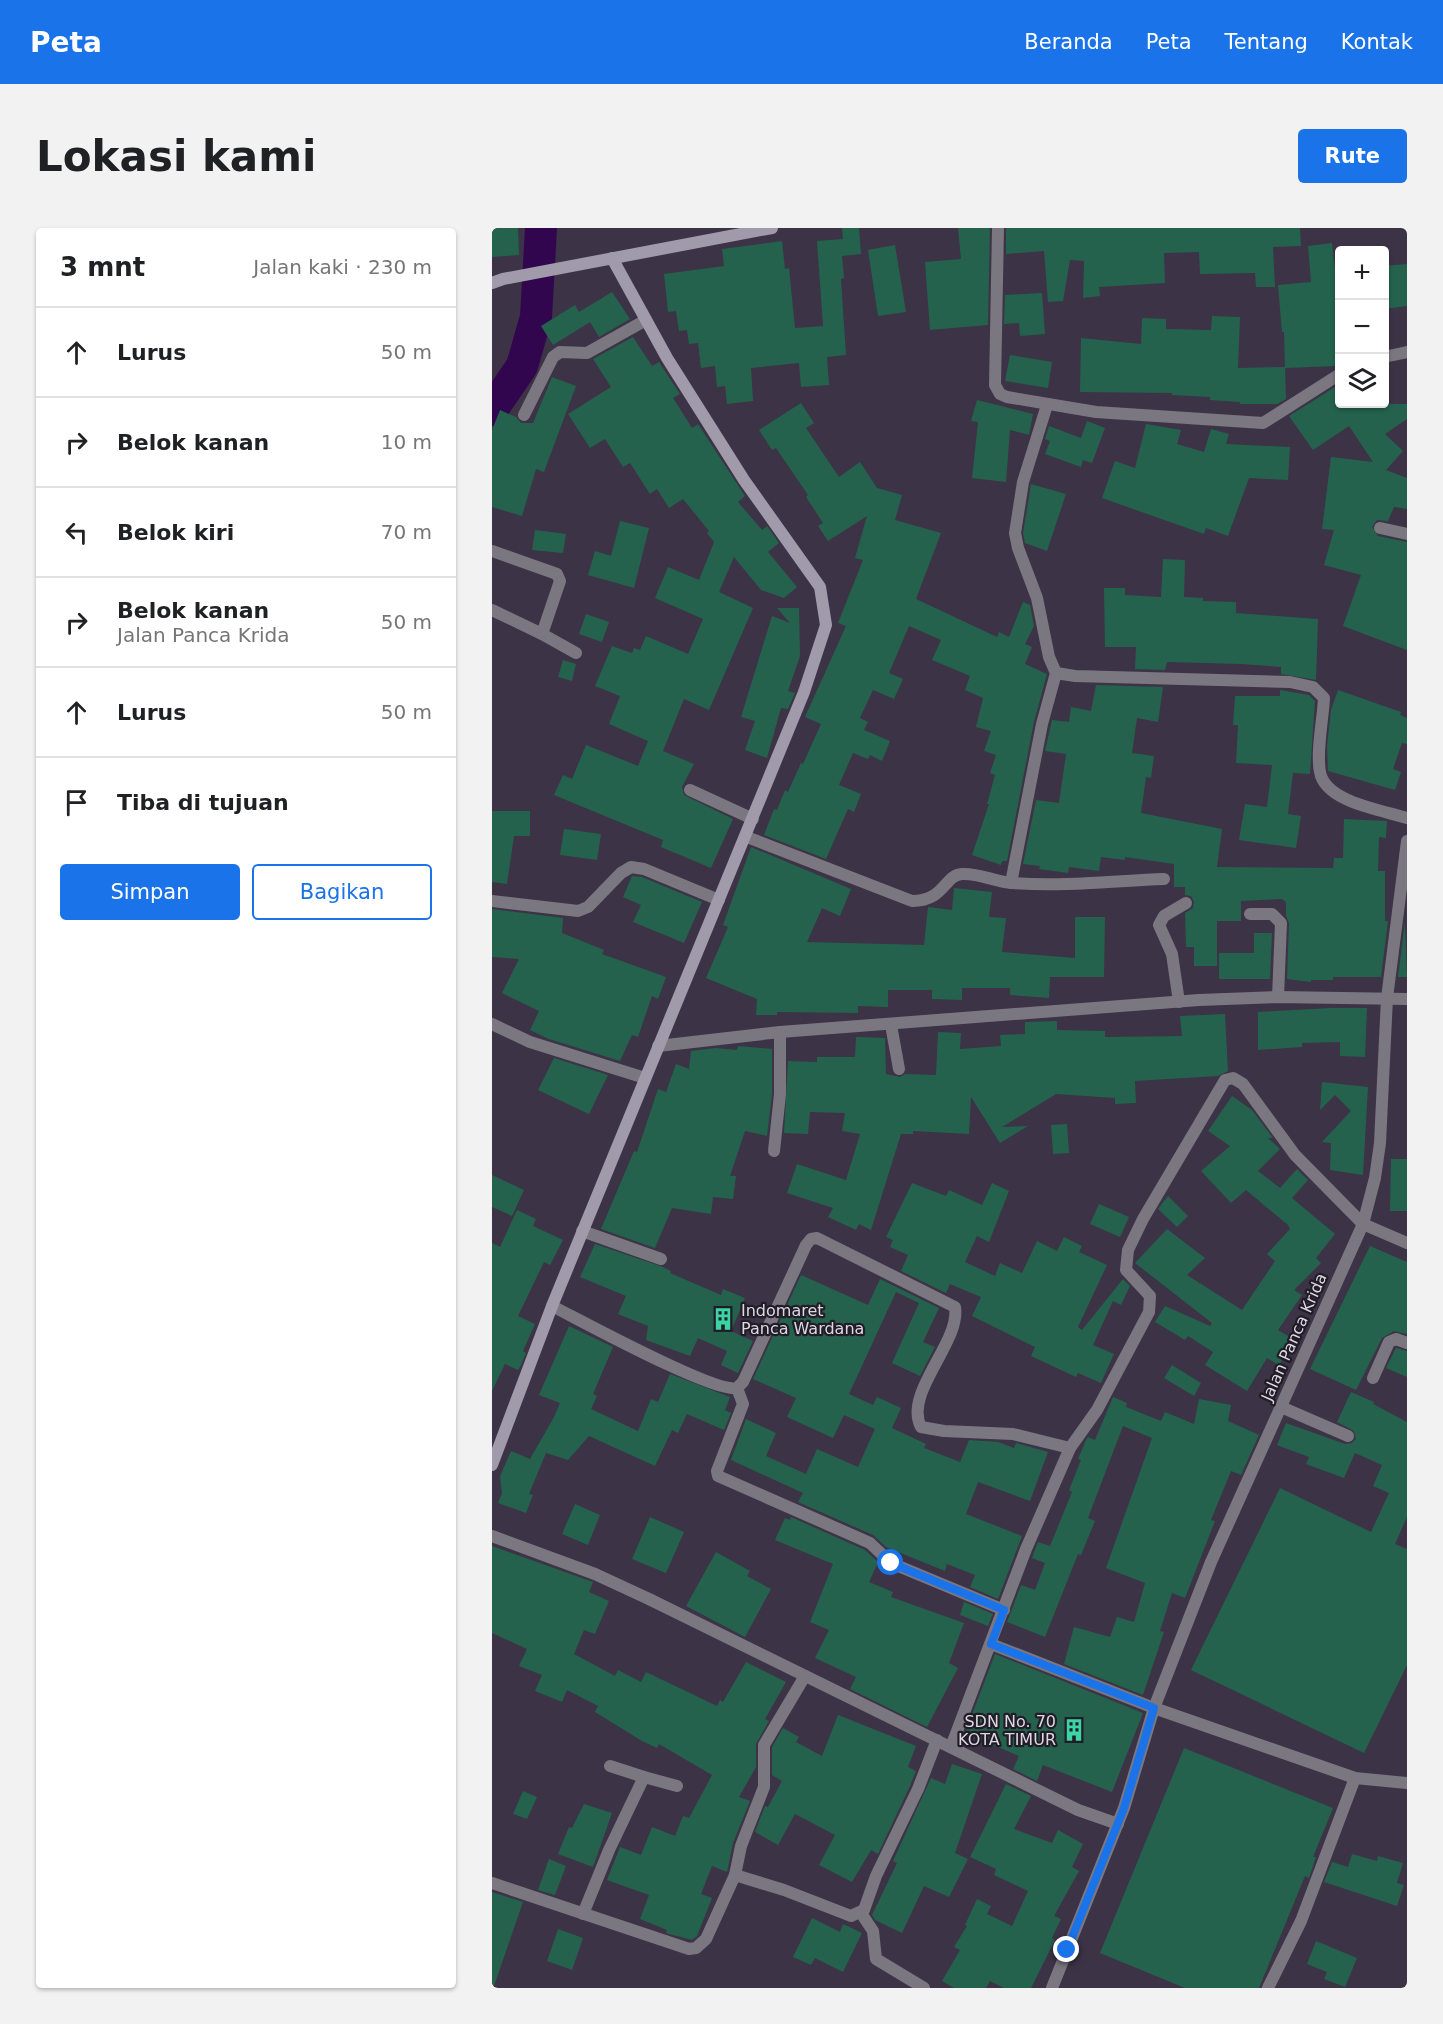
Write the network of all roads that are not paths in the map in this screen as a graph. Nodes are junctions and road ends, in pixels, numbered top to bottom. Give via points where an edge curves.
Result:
1 (772, 228) edge
2 (998, 228) edge
3 (612, 258) junction
4 (498, 281) edge
5 (646, 320) junction
6 (1407, 352) edge
7 (1389, 356) edge
8 (1335, 377) edge
9 (1047, 405) junction
10 (525, 415) dead end
11 (1380, 528) dead end
12 (1407, 534) edge
13 (492, 551) edge
14 (492, 610) edge
15 (542, 634) junction
16 (576, 653) dead end
17 (1056, 673) junction
18 (690, 790) dead end
19 (1407, 818) edge
20 (753, 819) junction
21 (747, 837) junction
22 (1407, 841) edge
23 (1164, 879) dead end
24 (1011, 883) junction
25 (719, 900) junction
26 (492, 901) edge
27 (1186, 903) dead end
28 (1250, 914) dead end
29 (1278, 997) junction
30 (1388, 998) junction
31 (1407, 999) edge
32 (1179, 1002) junction
33 (492, 1024) edge
34 (891, 1025) junction
35 (780, 1032) junction
36 (658, 1046) junction
37 (899, 1069) dead end
38 (645, 1078) junction
39 (774, 1151) dead end
40 (1363, 1224) junction
41 (582, 1231) junction
42 (1407, 1244) edge
43 (661, 1259) dead end
44 (552, 1306) junction
45 (1407, 1343) edge
46 (1373, 1378) dead end
47 (737, 1388) junction
48 (1281, 1407) junction
49 (1348, 1436) dead end
50 (1070, 1448) junction
51 (492, 1465) edge
52 (492, 1536) edge
53 (1004, 1610) junction
54 (991, 1644) junction
55 (805, 1676) junction
56 (1154, 1708) junction
57 (937, 1740) junction
58 (951, 1747) junction
59 (610, 1766) dead end
60 (644, 1777) junction
61 (1355, 1778) junction
62 (1407, 1783) edge
63 (677, 1786) dead end
64 (1118, 1824) junction
65 (735, 1875) junction
66 (492, 1883) edge
67 (861, 1913) junction
68 (583, 1914) junction
69 (924, 1988) edge
70 (1052, 1988) edge
71 (1268, 1988) edge

1 - 3 street
2 - 9 street via 997,390 1007,397
3 - 4 street
3 - 5 street
5 - 10 street via 587,353 560,352 553,357
5 - 20 street via 744,480 814,578 824,605 826,625 821,645
6 - 7 street
8 - 9 street via 1263,423 1126,415
9 - 17 street via 1023,482 1016,533
11 - 12 street
13 - 15 street via 541,567 560,578
14 - 15 street
15 - 16 street
17 - 19 street via 1290,682 1313,687 1324,698 1320,772 1325,785 1346,800
17 - 24 street
18 - 20 street
20 - 21 street
21 - 24 street via 912,901 938,895 958,874
21 - 25 street
22 - 30 street, Jalan Panca Krida
23 - 24 street
25 - 26 street via 631,867 624,869 588,907 578,911
25 - 36 street
27 - 32 street via 1164,916 1159,925 1172,954
28 - 29 street via 1272,914 1281,923
29 - 30 street
29 - 32 street
30 - 31 street
30 - 40 street, Jalan Panca Krida via 1380,1143
32 - 34 street
33 - 38 street via 530,1042
34 - 35 street
34 - 37 street
35 - 36 street
35 - 39 street via 780,1094
36 - 38 street
38 - 41 street
40 - 42 street
40 - 48 street, Jalan Panca Krida
40 - 50 street via 1295,1155 1243,1084 1233,1078 1225,1080 1131,1242 1126,1270 1150,1296 1149,1312 1102,1402
41 - 43 street
41 - 44 street
44 - 47 street via 680,1369 727,1389
44 - 51 street
45 - 46 street via 1396,1339 1389,1342
47 - 50 street via 806,1245 817,1238 955,1307 953,1323 919,1405 921,1427 1013,1434
47 - 53 street via 742,1404 718,1476 870,1543 891,1563
48 - 49 street
48 - 56 street, Jalan Panca Krida via 1211,1562
50 - 53 street
52 - 55 street via 595,1574
53 - 54 street
54 - 56 street
54 - 58 street
55 - 57 street
55 - 65 street via 764,1745 764,1787 741,1846
56 - 61 street
56 - 64 street, Jalan Panca Krida
57 - 58 street
57 - 67 street
58 - 64 street via 1078,1810
59 - 60 street
60 - 63 street
60 - 68 street
61 - 62 street
61 - 71 street via 1301,1921
64 - 70 street, Jalan Panca Krida
65 - 67 street via 851,1916
65 - 68 street via 706,1939 696,1948 675,1947
66 - 68 street
67 - 69 street via 873,1931 876,1959

